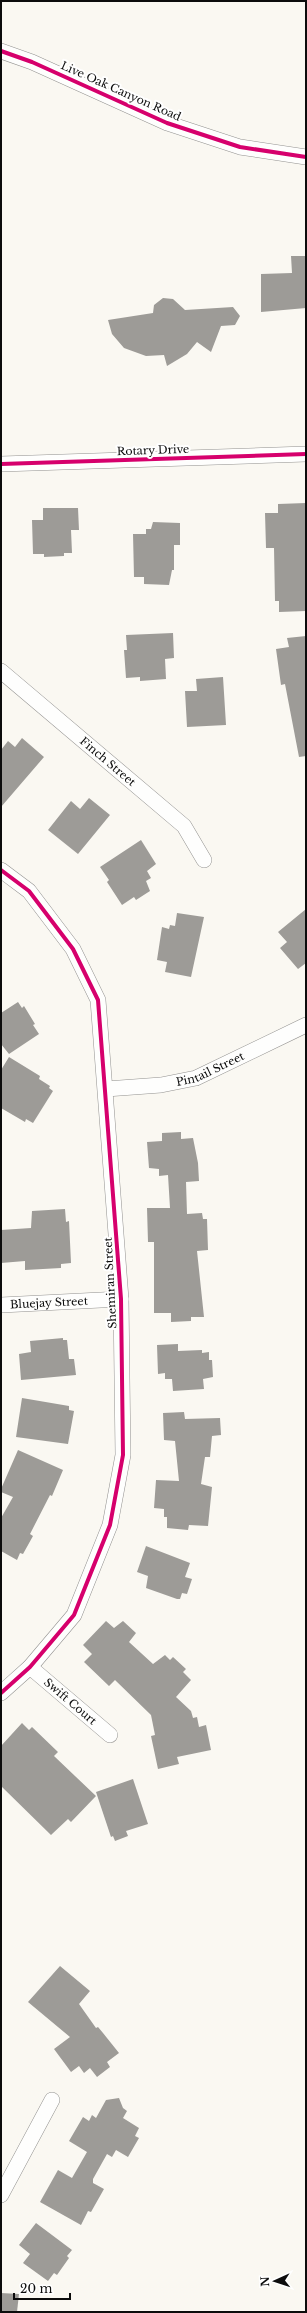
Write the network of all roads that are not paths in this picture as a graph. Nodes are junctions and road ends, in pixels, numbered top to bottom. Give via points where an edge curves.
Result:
1 (1, 51) edge
2 (306, 157) edge
3 (306, 454) edge
4 (1, 464) edge
5 (1, 671) edge
6 (204, 860) dead end
7 (1, 870) edge
8 (306, 1025) edge
9 (106, 1090) junction
10 (121, 1299) junction
11 (1, 1305) edge
12 (30, 1667) junction
13 (1, 1693) edge
14 (110, 1735) dead end
15 (52, 2100) dead end
16 (1, 2195) edge

1 - 2 street, Live Oak Canyon Road via 32,62 167,123 240,147
3 - 4 street, Rotary Drive
5 - 6 street, Finch Street via 184,826
7 - 9 street, Shemiran Street via 29,891 73,948 98,1000
8 - 9 street, Pintail Street via 196,1078 161,1085
9 - 10 street, Shemiran Street
10 - 11 street, Bluejay Street
10 - 12 street, Shemiran Street via 123,1455 110,1525 74,1615
12 - 13 street, Shemiran Street
12 - 14 street, Swift Court
15 - 16 street

